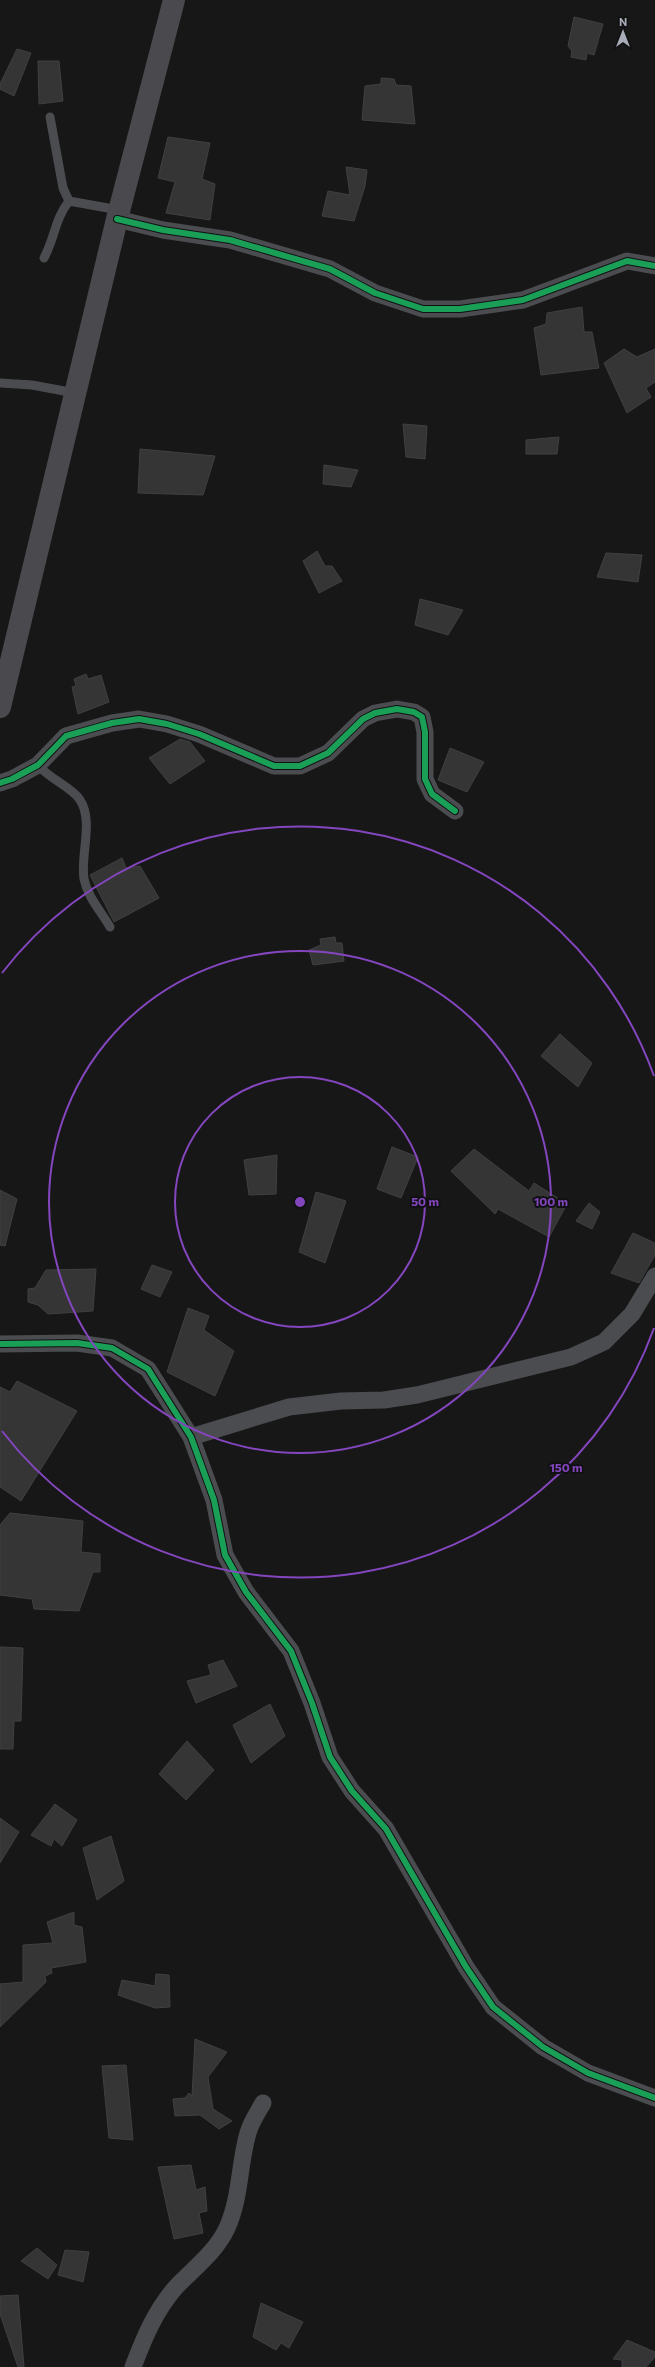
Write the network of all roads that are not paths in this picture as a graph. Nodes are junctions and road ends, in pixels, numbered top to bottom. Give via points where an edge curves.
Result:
1 (174, 0) edge
2 (50, 117) dead end
3 (69, 200) junction
4 (118, 215) junction
5 (44, 258) dead end
6 (655, 266) edge
7 (0, 383) edge
8 (75, 393) junction
9 (5, 667) edge
10 (0, 707) edge
11 (38, 765) junction
12 (0, 782) edge
13 (454, 810) dead end
14 (110, 928) dead end
15 (655, 1276) edge
16 (0, 1344) edge
17 (191, 1437) junction
18 (655, 2098) edge
19 (263, 2103) dead end
20 (133, 2367) edge

1 - 4 main road
2 - 3 lane via 63,188
3 - 4 lane
3 - 5 lane via 59,214 52,243
4 - 6 street via 163,230 230,240 330,269 375,293 424,309 460,309 523,300 626,261
4 - 8 main road
7 - 8 lane via 32,385
8 - 9 main road
9 - 10 main road
11 - 12 street via 12,779
11 - 13 street via 66,736 112,723 139,719 199,734 274,766 300,766 328,753 363,718 397,709 414,712 422,717 425,732 425,779 432,794
11 - 14 lane via 46,776 80,800 86,820 84,878 93,902
15 - 17 street via 632,1314 604,1342 571,1357 417,1395 290,1407
16 - 17 street via 77,1343 112,1348 148,1369
17 - 18 street via 214,1500 225,1555 246,1592 291,1650 330,1757 352,1791 386,1829 492,2007 543,2047 588,2073
19 - 20 street via 248,2132 242,2179 227,2228 203,2263 162,2304 145,2335

